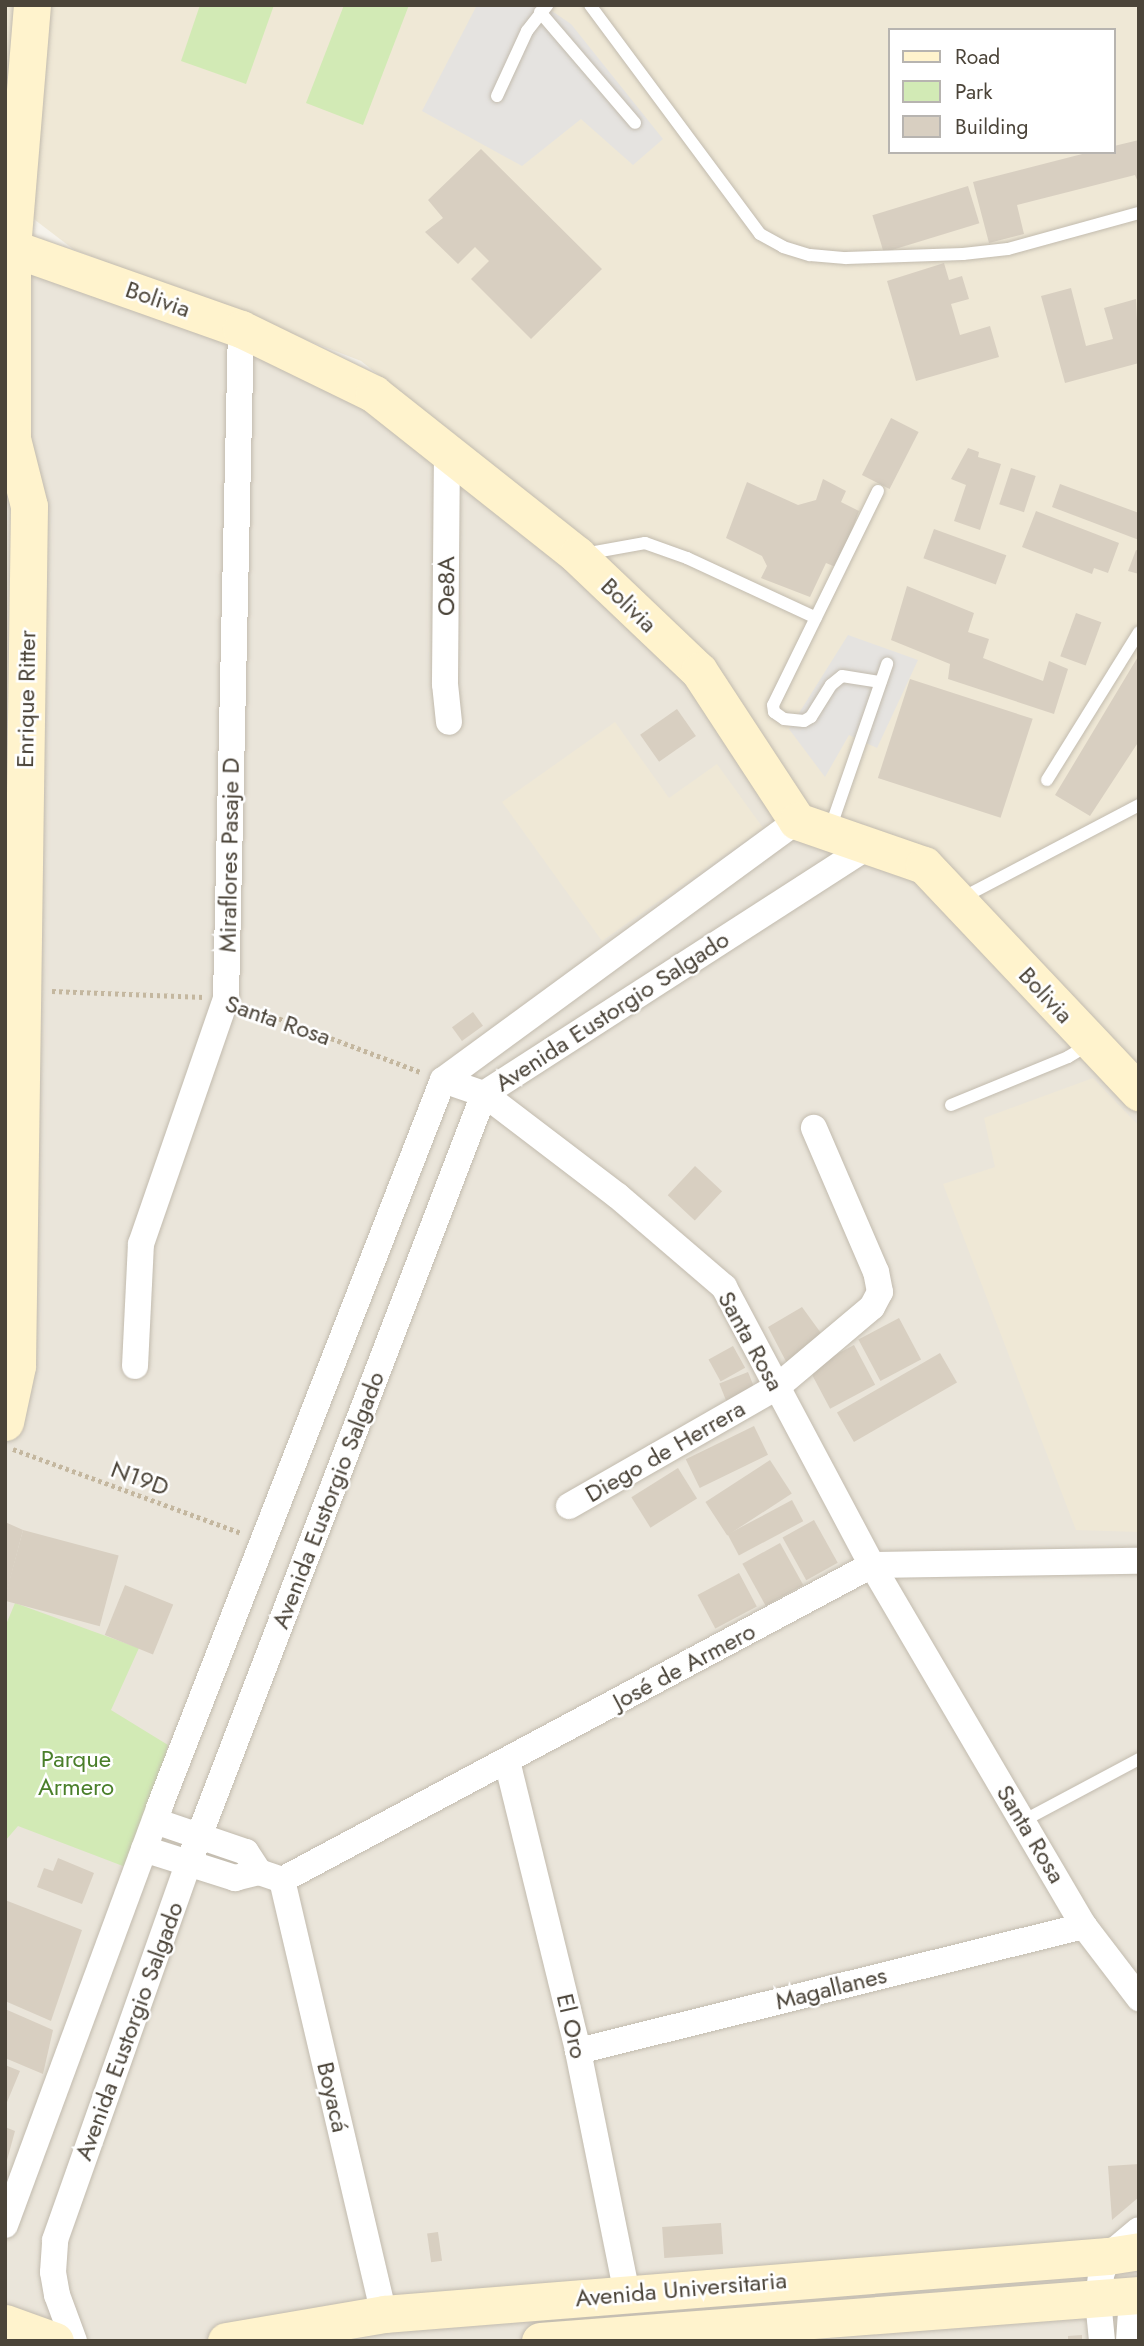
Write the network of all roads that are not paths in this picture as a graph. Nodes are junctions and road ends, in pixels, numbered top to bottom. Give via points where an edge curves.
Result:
1 (32, 5) edge
2 (590, 5) edge
3 (544, 9) edge
4 (497, 96) dead end
5 (635, 123) dead end
6 (1139, 213) edge
7 (12, 248) junction
8 (241, 329) junction
9 (447, 450) junction
10 (9, 457) edge
11 (878, 491) dead end
12 (577, 555) junction
13 (816, 618) junction
14 (1139, 632) edge
15 (887, 664) dead end
16 (881, 682) junction
17 (449, 722) dead end
18 (1047, 780) dead end
19 (1139, 805) edge
20 (813, 826) junction
21 (869, 846) junction
22 (958, 900) junction
23 (1090, 1043) junction
24 (443, 1080) junction
25 (1139, 1092) edge
26 (484, 1094) junction
27 (951, 1105) dead end
28 (814, 1128) dead end
29 (135, 1366) dead end
30 (777, 1387) junction
31 (5, 1422) edge
32 (569, 1506) dead end
33 (1139, 1561) edge
34 (872, 1565) junction
35 (1139, 1759) edge
36 (507, 1761) junction
37 (155, 1821) junction
38 (1023, 1821) junction
39 (199, 1835) junction
40 (144, 1849) junction
41 (189, 1864) junction
42 (270, 1876) junction
43 (1084, 1926) junction
44 (1139, 1998) edge
45 (578, 2051) junction
46 (5, 2225) edge
47 (1139, 2231) edge
48 (1123, 2254) edge
49 (627, 2293) junction
50 (1139, 2295) edge
51 (1098, 2300) junction
52 (384, 2314) junction
53 (5, 2323) edge
54 (55, 2341) edge
55 (74, 2341) edge
56 (226, 2341) edge
57 (540, 2341) edge
58 (1102, 2341) edge
59 (1129, 2341) edge

1 - 7 street, Enrique Ritter
2 - 6 lane via 760,234 783,247 846,258 963,254 1008,249
3 - 4 lane via 527,31
3 - 5 lane
7 - 8 street, Bolivia
7 - 10 street, Enrique Ritter
8 - 9 street, Bolivia via 374,394
8 - 29 street, Miraflores Pasaje D via 226,998 141,1244
9 - 12 street, Bolivia
9 - 17 street, Oe8A via 445,684
10 - 31 street, Enrique Ritter via 29,506 17,1366
11 - 13 lane
12 - 13 lane via 645,543
12 - 20 street, Bolivia via 699,671
13 - 16 lane via 779,687 774,712 784,719 804,721 842,676
14 - 18 lane
15 - 16 lane
16 - 20 lane
19 - 22 lane
20 - 21 street, Bolivia
20 - 24 street, Avenida Eustorgio Salgado
21 - 22 street, Bolivia via 924,865
21 - 26 street, Avenida Eustorgio Salgado
22 - 23 street, Bolivia
23 - 25 street, Bolivia
23 - 27 lane via 1068,1057
24 - 26 street, Santa Rosa
24 - 37 street, Avenida Eustorgio Salgado
26 - 30 street, Santa Rosa via 618,1196 724,1287
26 - 39 street, Avenida Eustorgio Salgado
28 - 30 street, Diego de Herrera via 876,1272 880,1292 872,1307
30 - 32 street, Diego de Herrera
30 - 34 street, Santa Rosa
33 - 34 street, José de Armero
34 - 36 street, José de Armero
34 - 38 street, Santa Rosa
35 - 38 lane
36 - 42 street, José de Armero
36 - 45 street, El Oro
37 - 39 street
37 - 40 street, Avenida Eustorgio Salgado
38 - 43 street, Santa Rosa
39 - 41 street, Avenida Eustorgio Salgado
39 - 42 street via 246,1852
40 - 41 street, José de Armero
40 - 46 street, Avenida Eustorgio Salgado
41 - 42 street, José de Armero via 235,1878
41 - 55 street, Avenida Eustorgio Salgado via 55,2240 57,2295
42 - 52 street, Boyacá
43 - 44 street, Santa Rosa
43 - 45 street, Magallanes
45 - 49 street, El Oro
47 - 48 street
48 - 49 street, Avenida Universitaria
48 - 51 street
49 - 52 street, Avenida Universitaria
50 - 51 street, Avenida Universitaria
50 - 59 street via 1131,2311
51 - 57 street, Avenida Universitaria
51 - 58 street
52 - 56 street, Avenida Universitaria
53 - 54 street

